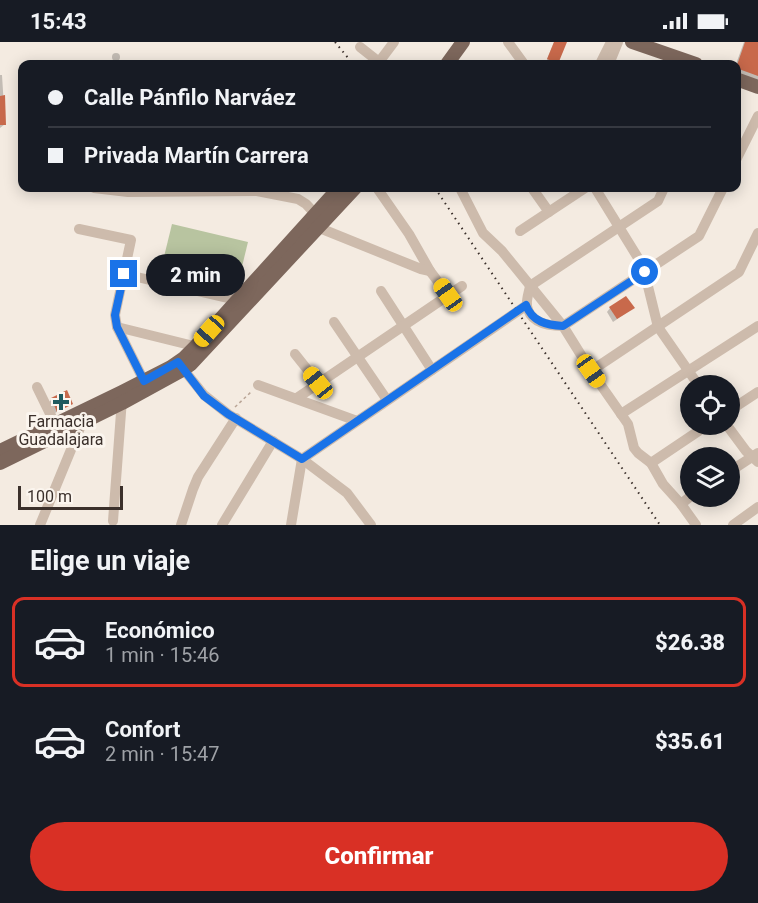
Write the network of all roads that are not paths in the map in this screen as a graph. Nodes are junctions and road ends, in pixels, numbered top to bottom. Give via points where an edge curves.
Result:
1 (394, 42) edge
2 (463, 42) edge
3 (473, 42) edge
4 (508, 42) edge
5 (610, 42) edge
6 (618, 42) edge
7 (632, 42) edge
8 (360, 47) dead end
9 (376, 60) edge
10 (380, 60) edge
11 (454, 60) edge
12 (455, 60) edge
13 (521, 60) edge
14 (602, 60) edge
15 (611, 60) edge
16 (668, 60) edge
17 (741, 82) edge
18 (758, 87) edge
19 (758, 116) edge
20 (741, 150) edge
21 (128, 192) edge
22 (257, 192) edge
23 (257, 192) edge
24 (337, 192) edge
25 (351, 192) edge
26 (380, 192) edge
27 (462, 192) edge
28 (535, 192) edge
29 (579, 192) edge
30 (597, 192) edge
31 (662, 192) edge
32 (721, 192) edge
33 (549, 212) junction
34 (320, 222) junction
35 (619, 228) junction
36 (79, 229) dead end
37 (520, 231) dead end
38 (758, 233) edge
39 (430, 271) junction
40 (645, 272) junction
41 (124, 274) junction
42 (462, 286) dead end
43 (530, 286) junction
44 (381, 291) dead end
45 (448, 295) junction
46 (236, 300) junction
47 (526, 305) junction
48 (334, 322) dead end
49 (403, 325) junction
50 (563, 326) junction
51 (758, 326) edge
52 (117, 327) junction
53 (658, 327) junction
54 (200, 347) junction
55 (295, 354) dead end
56 (358, 356) junction
57 (181, 366) junction
58 (432, 370) junction
59 (688, 370) junction
60 (591, 371) junction
61 (691, 375) edge
62 (144, 381) junction
63 (318, 383) junction
64 (258, 385) road end
65 (36, 387) dead end
66 (758, 392) edge
67 (122, 398) junction
68 (297, 398) junction
69 (387, 400) junction
70 (740, 404) edge
71 (621, 414) junction
72 (232, 416) junction
73 (357, 421) junction
74 (82, 423) junction
75 (57, 429) junction
76 (693, 435) edge
77 (734, 435) edge
78 (273, 441) junction
79 (0, 451) edge
80 (756, 457) edge
81 (302, 459) junction
82 (0, 463) edge
83 (651, 463) junction
84 (740, 466) edge
85 (680, 503) edge
86 (683, 507) edge
87 (758, 507) edge
88 (113, 521) dead end
89 (40, 525) edge
90 (181, 525) edge
91 (222, 525) edge
92 (291, 525) edge
93 (371, 525) edge
94 (696, 525) edge
95 (733, 525) edge

1 - 10 street
2 - 11 main road
3 - 12 main road
4 - 13 street
5 - 14 street
6 - 15 street
7 - 16 main road
8 - 9 street
17 - 18 main road
19 - 20 street
21 - 22 street
23 - 34 street via 298,199
24 - 34 main road
25 - 34 main road
26 - 39 street
27 - 43 street via 483,233
28 - 33 street
29 - 33 street
30 - 35 street
31 - 35 street via 658,201
32 - 40 street via 699,236
33 - 37 street
34 - 39 street
34 - 46 main road
34 - 54 main road
35 - 40 street
35 - 43 street
36 - 41 street via 131,240
38 - 53 street via 739,272
39 - 45 street
40 - 50 street
40 - 53 street
41 - 46 street
41 - 52 street via 115,315
42 - 45 street
43 - 47 street
43 - 50 street
44 - 49 street
45 - 49 street
46 - 54 main road
47 - 50 street via 540,322
47 - 58 street
48 - 56 street
49 - 56 street
49 - 58 street
50 - 60 street
51 - 59 street
52 - 54 street
52 - 62 street
53 - 59 street
53 - 60 street
54 - 57 main road
55 - 63 street
56 - 63 street
56 - 69 street
57 - 62 main road
57 - 67 main road
57 - 72 street via 204,396
58 - 69 street
59 - 61 street
59 - 71 street
60 - 71 street
62 - 67 main road
63 - 68 street
64 - 68 street
65 - 75 street
66 - 70 street
67 - 74 main road
67 - 75 main road
67 - 88 street
68 - 73 street
69 - 73 street
71 - 83 street via 634,448
72 - 78 street
72 - 90 street via 192,489
73 - 81 street
74 - 75 main road
74 - 89 street
75 - 79 main road
75 - 82 main road
76 - 83 street
77 - 80 street
78 - 81 street
78 - 91 street
80 - 84 street
81 - 92 street
81 - 93 street via 347,493
83 - 85 street
86 - 94 street
87 - 95 street

